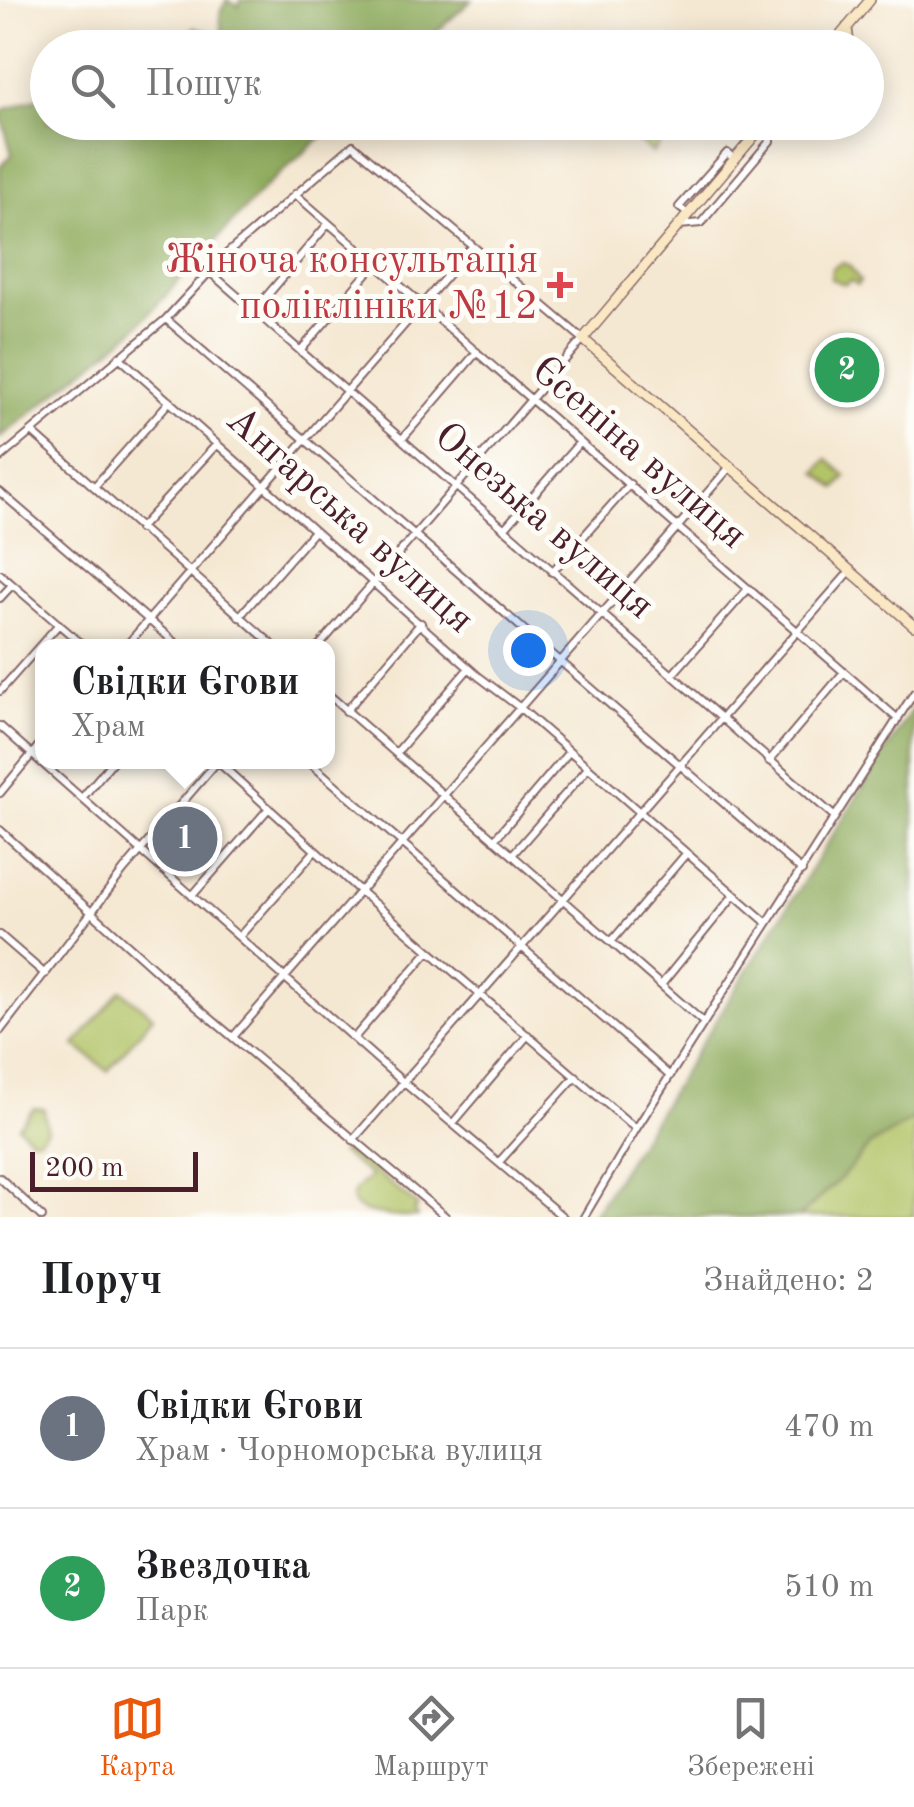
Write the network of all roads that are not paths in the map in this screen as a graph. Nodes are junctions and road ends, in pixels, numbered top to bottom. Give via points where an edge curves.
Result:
1 (870, 0) edge
2 (847, 27) junction
3 (845, 30) edge
4 (847, 30) edge
5 (752, 140) edge
6 (770, 140) edge
7 (295, 194) junction
8 (328, 224) junction
9 (679, 224) junction
10 (472, 248) junction
11 (376, 264) junction
12 (210, 272) junction
13 (423, 304) junction
14 (254, 311) junction
15 (166, 319) junction
16 (583, 339) junction
17 (300, 350) junction
18 (477, 352) junction
19 (119, 357) junction
20 (348, 392) junction
21 (531, 400) junction
22 (170, 401) junction
23 (32, 432) junction
24 (403, 438) junction
25 (305, 440) junction
26 (580, 442) junction
27 (217, 444) junction
28 (0, 458) edge
29 (729, 468) junction
30 (630, 484) junction
31 (266, 485) junction
32 (94, 488) junction
33 (456, 488) junction
34 (3, 495) edge
35 (0, 504) edge
36 (678, 528) junction
37 (139, 529) junction
38 (504, 529) junction
39 (314, 531) junction
40 (416, 534) junction
41 (851, 569) junction
42 (552, 572) junction
43 (0, 574) edge
44 (188, 574) junction
45 (374, 581) junction
46 (12, 585) junction
47 (748, 589) junction
48 (0, 598) edge
49 (602, 615) junction
50 (238, 616) junction
51 (149, 620) junction
52 (421, 623) junction
53 (59, 624) junction
54 (914, 626) edge
55 (796, 632) junction
56 (46, 639) edge
57 (76, 639) edge
58 (132, 639) edge
59 (171, 639) edge
60 (266, 639) edge
61 (325, 639) edge
62 (35, 652) edge
63 (560, 661) junction
64 (469, 668) junction
65 (844, 672) junction
66 (672, 674) junction
67 (0, 692) edge
68 (914, 692) edge
69 (335, 701) edge
70 (519, 707) junction
71 (346, 711) junction
72 (722, 717) junction
73 (898, 719) junction
74 (0, 726) edge
75 (35, 750) edge
76 (397, 752) junction
77 (569, 752) junction
78 (32, 753) junction
79 (35, 756) edge
80 (769, 761) junction
81 (680, 765) junction
82 (588, 768) junction
83 (50, 769) edge
84 (106, 769) edge
85 (212, 769) edge
86 (226, 769) edge
87 (318, 769) edge
88 (0, 792) edge
89 (444, 796) junction
90 (82, 798) junction
91 (269, 808) junction
92 (639, 813) junction
93 (835, 817) junction
94 (0, 830) edge
95 (494, 840) junction
96 (403, 842) junction
97 (141, 850) junction
98 (315, 851) junction
99 (512, 855) junction
100 (686, 855) junction
101 (802, 871) junction
102 (361, 892) junction
103 (192, 896) junction
104 (734, 896) junction
105 (564, 899) junction
106 (92, 912) junction
107 (767, 923) junction
108 (0, 934) edge
109 (239, 937) junction
110 (612, 942) junction
111 (522, 947) junction
112 (429, 951) junction
113 (46, 974) junction
114 (284, 977) junction
115 (661, 984) junction
116 (481, 996) junction
117 (704, 1022) junction
118 (0, 1031) edge
119 (528, 1035) junction
120 (232, 1038) junction
121 (354, 1038) junction
122 (576, 1076) junction
123 (670, 1076) junction
124 (403, 1082) junction
125 (454, 1123) junction
126 (636, 1130) junction
127 (353, 1140) junction
128 (499, 1162) junction
129 (0, 1178) edge
130 (42, 1217) edge
131 (446, 1217) edge
132 (563, 1217) edge
133 (584, 1217) edge

1 - 2 street
2 - 3 street
2 - 4 street
5 - 9 street
6 - 9 street via 701,223
7 - 8 street, Єсеніна вулиця
7 - 10 street via 353,146
7 - 12 street
8 - 11 street, Єсеніна вулиця
8 - 14 street
9 - 16 street
10 - 13 street
10 - 16 street
11 - 13 street, Єсеніна вулиця
11 - 17 street
12 - 14 street, Онезька вулиця
12 - 15 street
13 - 18 street, Єсеніна вулиця
13 - 20 street
14 - 17 street, Онезька вулиця
15 - 19 street
15 - 25 street
16 - 21 street
16 - 29 street
17 - 20 street, Онезька вулиця
18 - 21 street, Єсеніна вулиця
18 - 24 street
19 - 22 street, Ангарська вулиця
19 - 23 street
20 - 24 street, Онезька вулиця
20 - 25 street
21 - 26 street, Єсеніна вулиця
21 - 33 street
22 - 27 street, Ангарська вулиця
22 - 32 street
23 - 28 street
23 - 32 street
24 - 33 street, Онезька вулиця
25 - 31 street
25 - 40 street
26 - 30 street, Єсеніна вулиця
26 - 38 street
27 - 31 street, Ангарська вулиця
27 - 37 street
29 - 36 street
29 - 41 street
30 - 36 street, Єсеніна вулиця
30 - 42 street
31 - 39 street, Ангарська вулиця
31 - 44 street
32 - 37 street
33 - 38 street, Онезька вулиця
33 - 40 street
34 - 35 street
34 - 51 street
36 - 47 street, Єсеніна вулиця
36 - 49 street
37 - 44 street
38 - 42 street, Онезька вулиця
39 - 45 street, Ангарська вулиця
39 - 50 street
40 - 45 street
40 - 63 street
41 - 54 street
41 - 55 street
42 - 49 street, Онезька вулиця
43 - 46 street
44 - 50 street
44 - 51 street
45 - 52 street, Ангарська вулиця
45 - 61 street
46 - 48 street
46 - 53 street
47 - 55 street, Єсеніна вулиця
47 - 66 street
49 - 63 street
49 - 66 street, Онезька вулиця
50 - 60 street
51 - 58 street
51 - 59 street
52 - 64 street, Ангарська вулиця
52 - 71 street
53 - 56 street
53 - 57 street
55 - 65 street, Єсеніна вулиця
55 - 72 street
62 - 67 street
63 - 70 street
63 - 81 street
64 - 70 street, Ангарська вулиця
64 - 76 street
65 - 73 street, Єсеніна вулиця
65 - 80 street
66 - 72 street, Онезька вулиця
68 - 73 street
69 - 71 street
70 - 77 street, Ангарська вулиця
70 - 89 street
71 - 76 street
72 - 80 street, Онезька вулиця
72 - 81 street
73 - 93 street
74 - 78 street
75 - 78 street
76 - 89 street
77 - 82 street, Ангарська вулиця
77 - 95 street
78 - 79 street
78 - 88 street
80 - 93 street, Онезька вулиця
81 - 92 street
81 - 101 street
82 - 92 street, Ангарська вулиця
82 - 99 street
83 - 90 street
84 - 90 street
85 - 97 street
86 - 91 street
87 - 96 street
89 - 95 street
89 - 96 street
90 - 97 street
91 - 98 street
91 - 103 street
92 - 100 street, Ангарська вулиця
92 - 105 street
93 - 101 street
94 - 106 street
95 - 99 street
96 - 102 street
96 - 111 street
97 - 103 street
97 - 106 street
98 - 102 street
98 - 109 street
99 - 105 street
100 - 104 street, Ангарська вулиця
100 - 110 street
101 - 107 street
102 - 112 street
102 - 114 street
103 - 109 street
104 - 107 street, Ангарська вулиця
104 - 115 street
105 - 110 street
105 - 111 street
106 - 113 street
106 - 120 street
107 - 117 street
108 - 113 street
109 - 114 street
110 - 115 street
111 - 116 street
111 - 123 street
112 - 116 street
112 - 121 street
113 - 118 street
114 - 120 street
114 - 121 street
115 - 117 street
116 - 119 street
116 - 124 street
117 - 123 street
119 - 122 street
119 - 125 street
120 - 127 street
121 - 124 street
122 - 126 street
122 - 128 street
123 - 126 street
124 - 125 street
124 - 127 street
125 - 128 street
126 - 133 street
127 - 131 street
128 - 132 street
129 - 130 street

